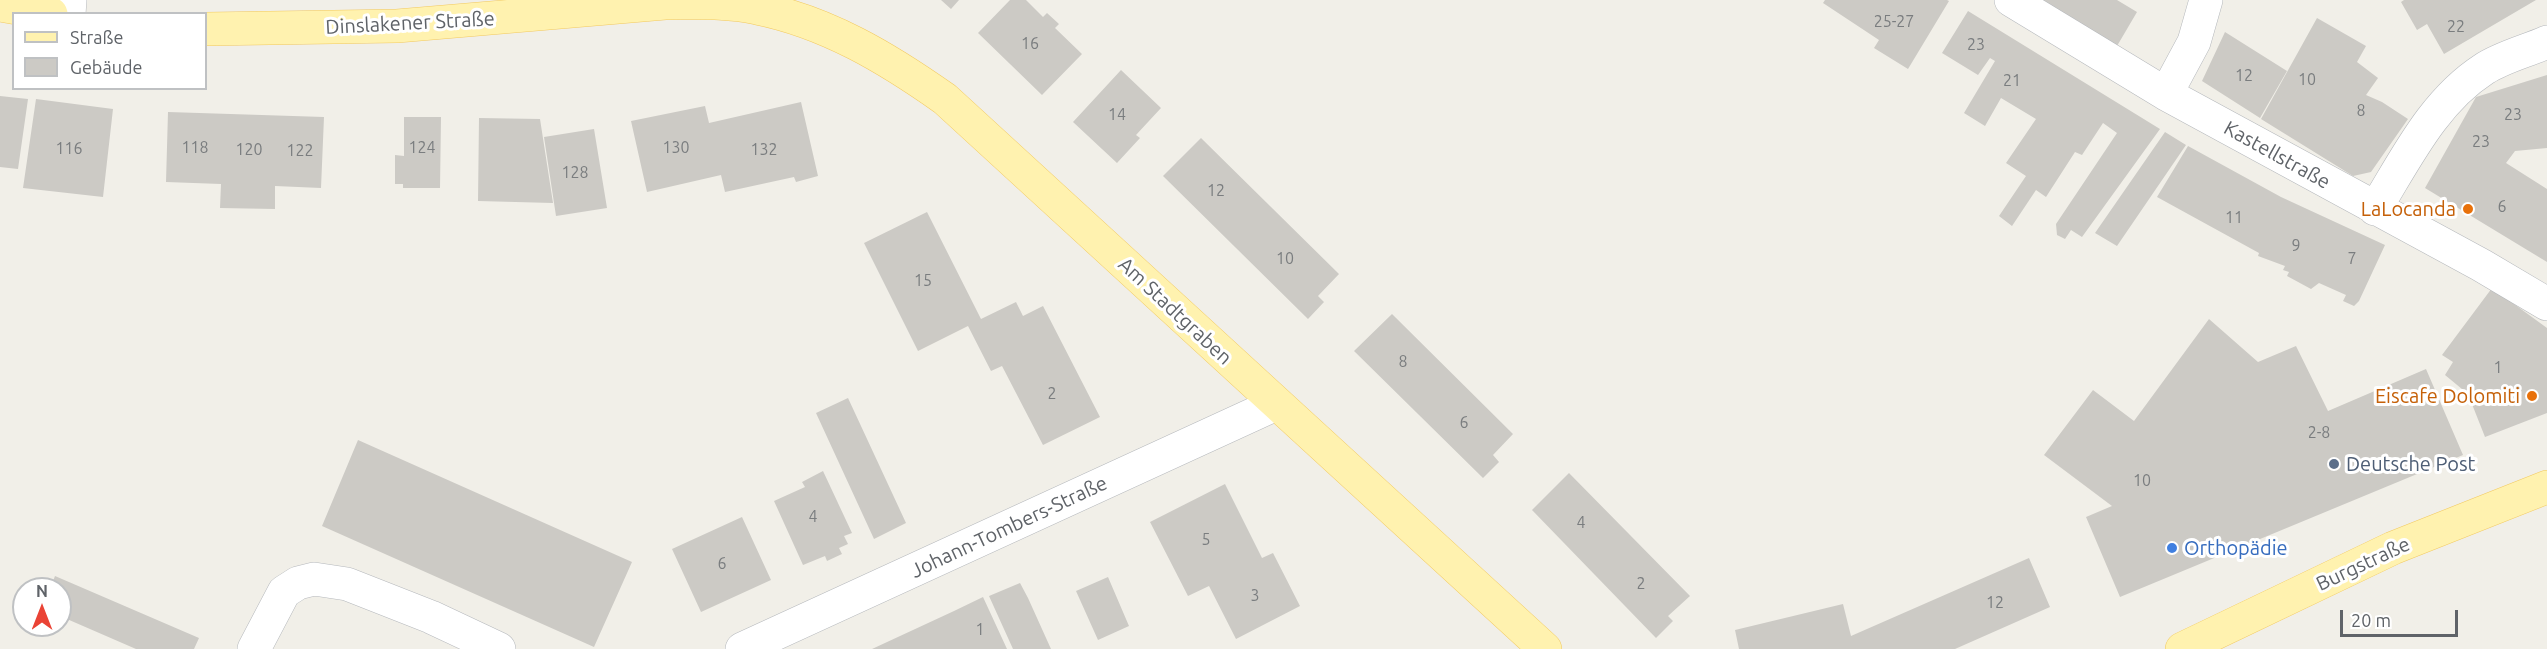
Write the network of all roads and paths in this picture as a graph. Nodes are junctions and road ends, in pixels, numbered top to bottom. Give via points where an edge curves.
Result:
1 (2011, 0) edge
2 (2206, 0) edge
3 (0, 5) edge
4 (781, 7) edge
5 (40, 12) edge
6 (207, 29) edge
7 (2547, 42) edge
8 (2166, 94) junction
9 (2375, 209) junction
10 (2547, 304) edge
11 (1276, 404) junction
12 (2546, 492) edge
13 (254, 649) edge
14 (499, 649) edge
15 (742, 649) edge
16 (1545, 649) edge
17 (2182, 649) edge

1 - 8 street, Kastellstraße
2 - 8 street via 2194,42
3 - 5 main road
4 - 6 main road, Dinslakener Straße via 665,3 387,27
4 - 11 main road, Am Stadtgraben via 855,41 945,99
7 - 9 street via 2486,68 2460,86 2437,110
8 - 9 street, Kastellstraße
9 - 10 street, Kastellstraße
11 - 15 street, Johann-Tombers-Straße
11 - 16 main road, Am Stadtgraben
12 - 17 main road, Burgstraße via 2392,548
13 - 14 street via 284,592 298,582 314,579 347,584

